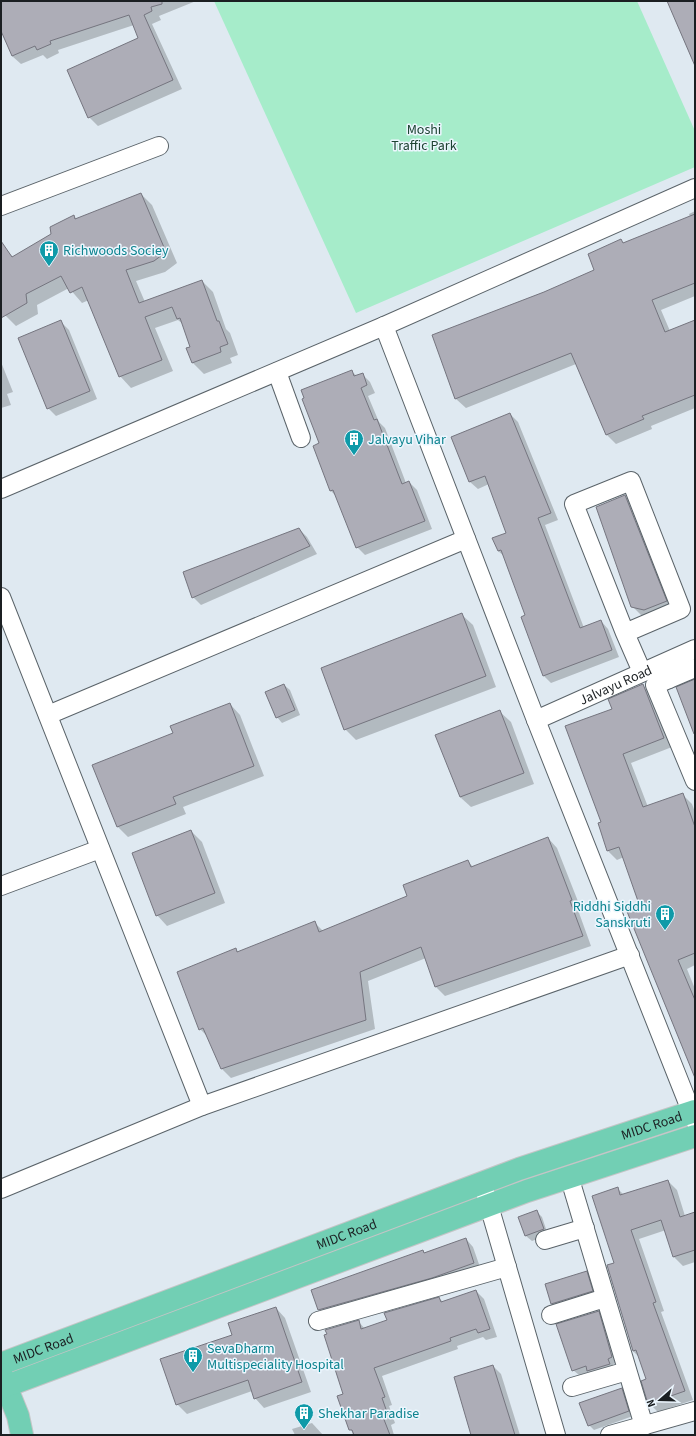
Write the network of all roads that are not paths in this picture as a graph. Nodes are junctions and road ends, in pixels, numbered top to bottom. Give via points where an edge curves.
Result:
1 (159, 146) dead end
2 (695, 188) edge
3 (1, 206) edge
4 (384, 326) junction
5 (276, 372) junction
6 (301, 438) dead end
7 (1, 489) edge
8 (466, 539) junction
9 (1, 597) edge
10 (625, 633) junction
11 (695, 649) edge
12 (695, 668) edge
13 (666, 671) junction
14 (642, 672) junction
15 (48, 715) junction
16 (536, 720) junction
17 (693, 771) edge
18 (100, 849) junction
19 (1, 886) edge
20 (630, 955) junction
21 (202, 1106) junction
22 (694, 1115) edge
23 (695, 1136) edge
24 (569, 1176) junction
25 (482, 1183) junction
26 (1, 1189) edge
27 (489, 1204) junction
28 (585, 1228) junction
29 (545, 1240) dead end
30 (507, 1267) junction
31 (606, 1298) junction
32 (551, 1315) dead end
33 (318, 1321) dead end
34 (1, 1364) edge
35 (627, 1371) junction
36 (3, 1382) edge
37 (572, 1387) dead end
38 (695, 1411) edge
39 (644, 1426) junction
40 (22, 1435) edge
41 (556, 1435) edge
42 (610, 1435) edge

1 - 3 street
2 - 4 street
4 - 5 street
4 - 8 street
5 - 6 street
5 - 7 street
8 - 15 street
8 - 16 street
9 - 15 street
10 - 10 street via 681,609 631,481 574,504
10 - 14 street
11 - 13 street, Jalvayu Road
12 - 13 street
13 - 14 street, Jalvayu Road
13 - 17 street via 655,685
14 - 16 street, Jalvayu Road
15 - 18 street
16 - 20 street
18 - 19 street
18 - 21 street
20 - 21 street
20 - 22 street
21 - 26 street
22 - 25 main road, MIDC Road via 519,1169
23 - 24 main road, MIDC Road
24 - 27 main road, MIDC Road
24 - 28 street
25 - 27 street
25 - 34 main road, MIDC Road
27 - 30 street
27 - 36 main road, MIDC Road
28 - 29 street
28 - 31 street
30 - 33 street
30 - 41 street
31 - 32 street
31 - 35 street
35 - 37 street
35 - 39 street
36 - 40 main road via 18,1416
38 - 39 street
39 - 42 street

